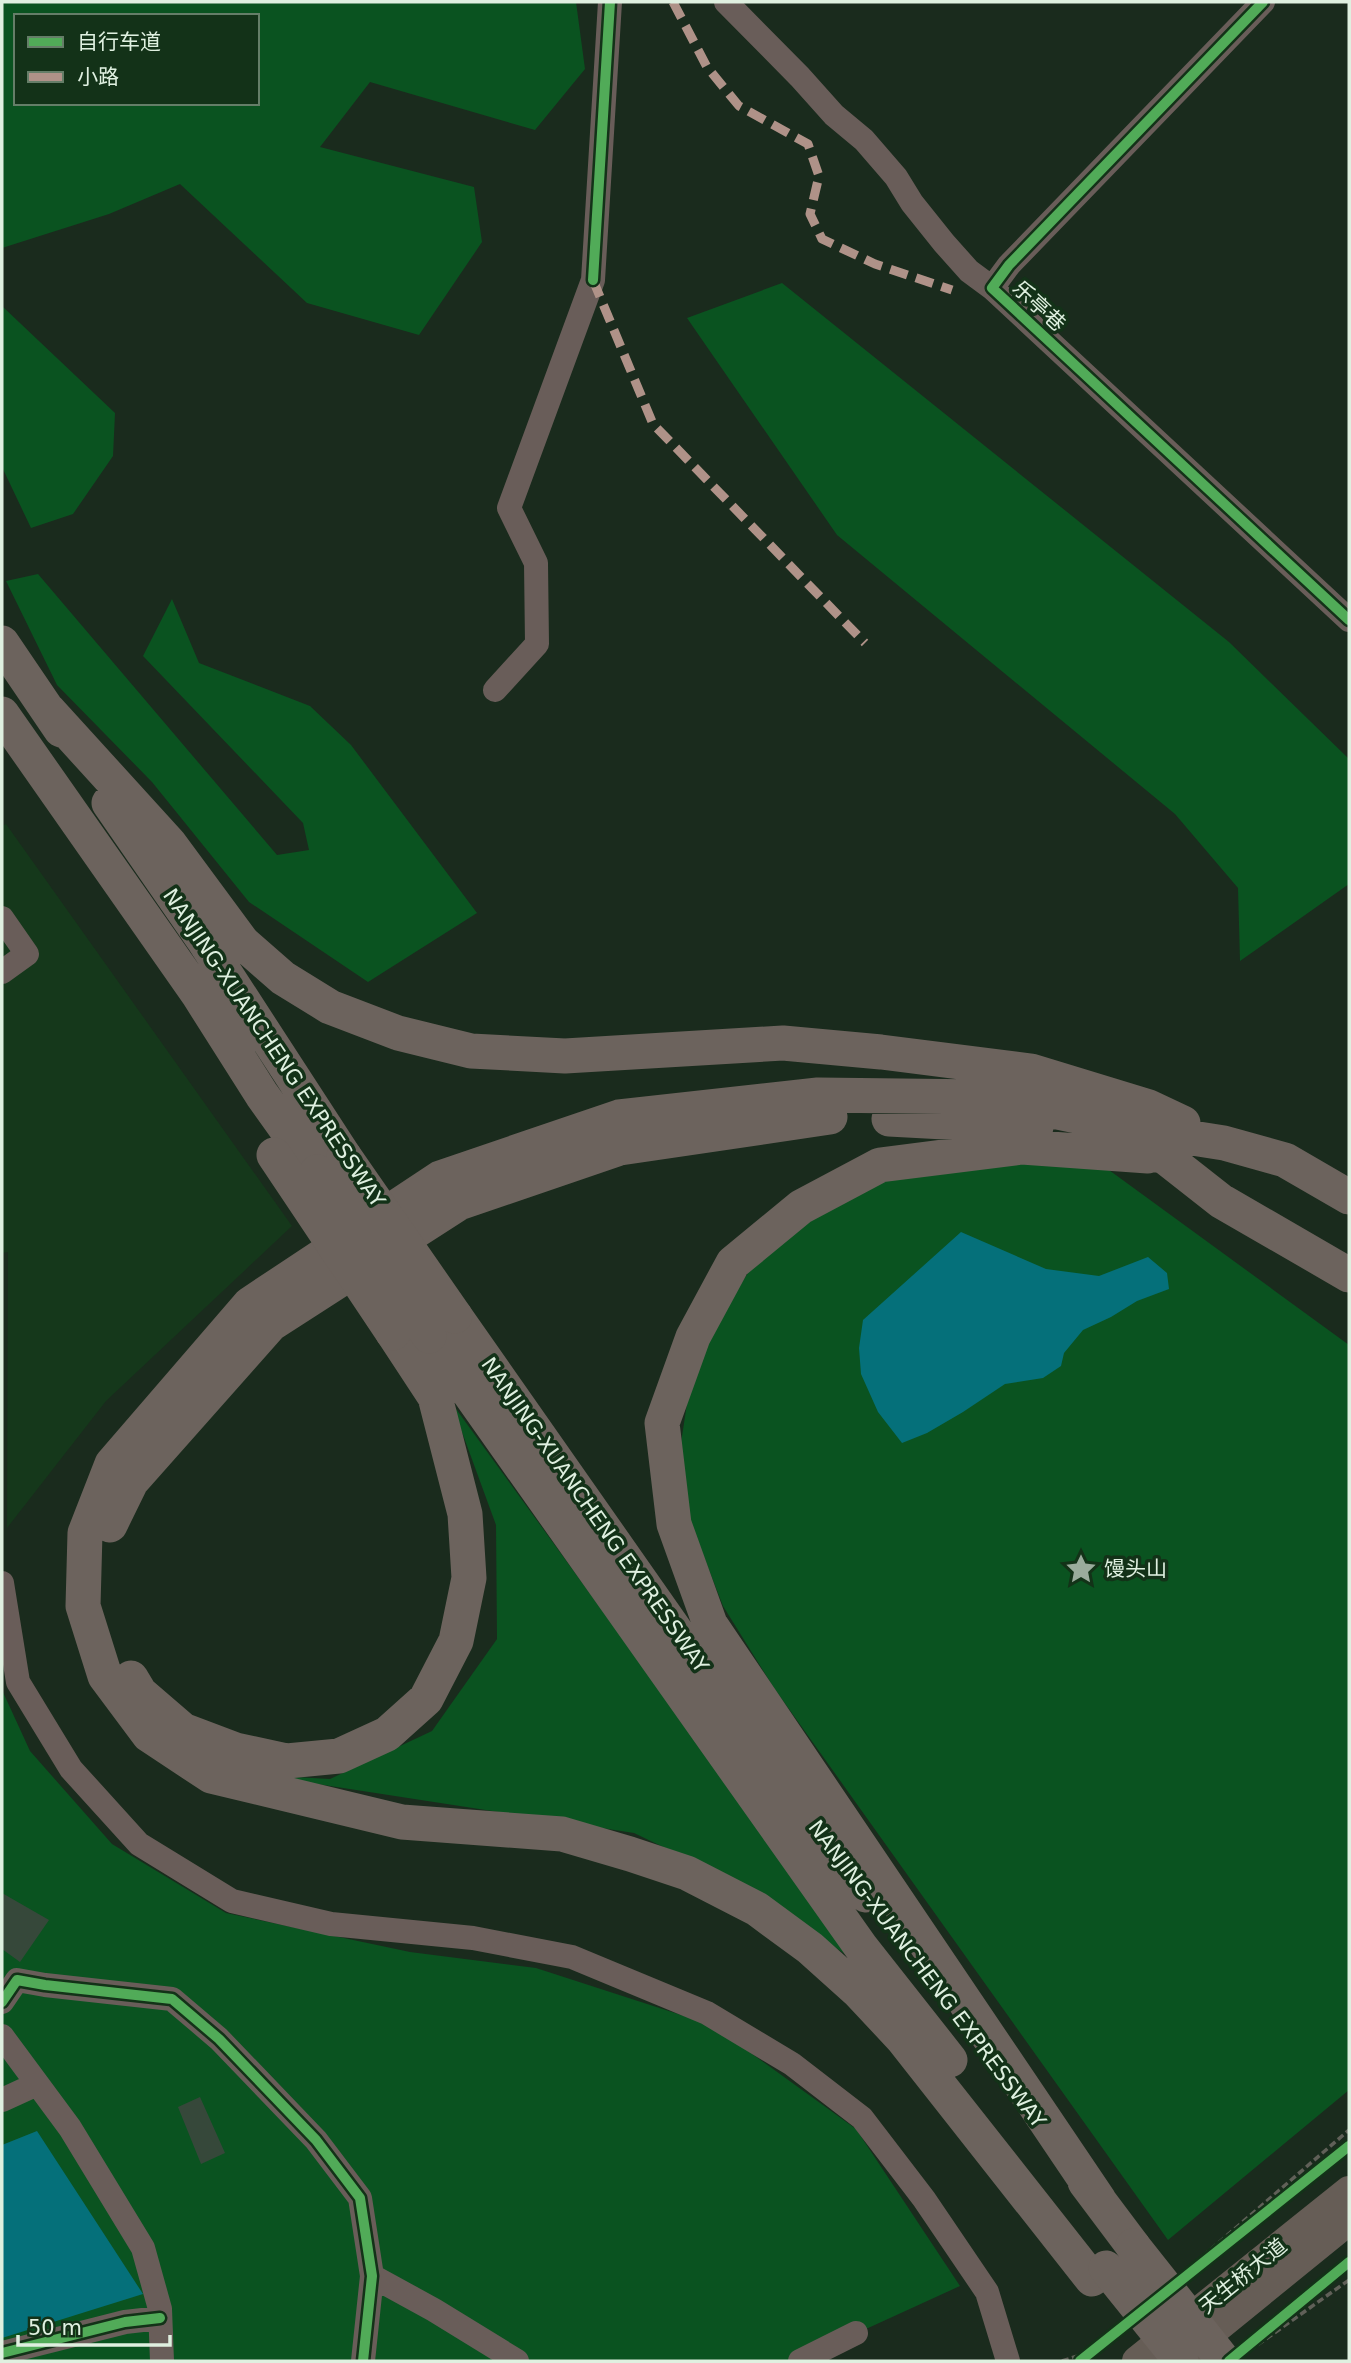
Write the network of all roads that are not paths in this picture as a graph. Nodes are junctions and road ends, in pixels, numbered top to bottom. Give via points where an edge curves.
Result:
1 (610, 2) edge
2 (726, 2) edge
3 (1262, 2) edge
4 (992, 288) junction
5 (1349, 620) edge
6 (2, 643) edge
7 (495, 690) dead end
8 (48, 710) junction
9 (2, 713) edge
10 (81, 828) junction
11 (2, 918) edge
12 (2, 972) edge
13 (1224, 1143) junction
14 (1165, 1157) junction
15 (331, 1164) junction
16 (1349, 1196) edge
17 (1349, 1275) edge
18 (442, 1326) junction
19 (2, 1583) edge
20 (2, 2003) edge
21 (2, 2036) edge
22 (37, 2084) junction
23 (2, 2100) edge
24 (1349, 2191) edge
25 (1099, 2200) junction
26 (1349, 2220) edge
27 (1099, 2273) junction
28 (372, 2276) junction
29 (160, 2318) junction
30 (856, 2333) dead end
31 (2, 2353) edge
32 (1236, 2356) edge
33 (162, 2361) edge
34 (363, 2361) edge
35 (517, 2361) edge
36 (800, 2361) edge
37 (1008, 2361) edge
38 (1137, 2361) edge
39 (1161, 2361) edge
40 (1175, 2361) edge
41 (1181, 2361) edge

1 - 7 street via 593,280 509,508 536,563 537,644
2 - 4 street via 834,115 864,140 944,243
3 - 4 street, 乐亭巷
4 - 5 street, 乐亭巷
6 - 8 highway, NANJING-XUANCHENG EXPRESSWAY
8 - 13 highway via 169,843 243,943 283,978 330,1007 398,1033 471,1051 565,1056 783,1043 1031,1071 1149,1107
8 - 15 highway, NANJING-XUANCHENG EXPRESSWAY via 203,939
9 - 10 highway, NANJING-XUANCHENG EXPRESSWAY
10 - 14 highway, bridge via 274,1155 393,1333 435,1397 465,1514 469,1578 456,1642 426,1699 387,1734 339,1756 287,1761 236,1751 183,1730 140,1693 111,1644 100,1589 107,1533 131,1482 271,1324 458,1203 620,1148 825,1117 1083,1131
10 - 15 highway, NANJING-XUANCHENG EXPRESSWAY via 198,994 262,1095
11 - 12 street via 27,954
13 - 16 highway via 1285,1160
13 - 27 highway via 986,1097 818,1095 619,1117 440,1178 250,1304 112,1464 85,1533 83,1606 105,1676 149,1735 211,1776 402,1822 562,1834 687,1873 757,1909 810,1948 902,2038
14 - 17 highway via 1221,1201
14 - 25 highway via 1022,1147 880,1165 801,1207 733,1263 693,1337 662,1423 674,1524 710,1623
15 - 18 highway, NANJING-XUANCHENG EXPRESSWAY, bridge
18 - 25 highway, NANJING-XUANCHENG EXPRESSWAY via 971,2037
18 - 27 highway, NANJING-XUANCHENG EXPRESSWAY via 862,1947
19 - 37 street via 18,1682 71,1769 139,1844 232,1901 331,1924 473,1938 572,1958 707,2012 792,2064 862,2118 987,2292
20 - 28 street via 17,1980 172,1999 219,2039 316,2140 360,2198
21 - 22 street
22 - 23 street
22 - 29 street via 71,2128 143,2248
24 - 38 main road, 天生桥大道
25 - 32 highway, NANJING-XUANCHENG EXPRESSWAY, bridge via 1133,2246
26 - 40 main road, 天生桥大道
27 - 39 highway
27 - 41 highway, NANJING-XUANCHENG EXPRESSWAY, bridge
28 - 34 street
28 - 35 street
29 - 31 street via 125,2322
29 - 33 street
30 - 36 street

